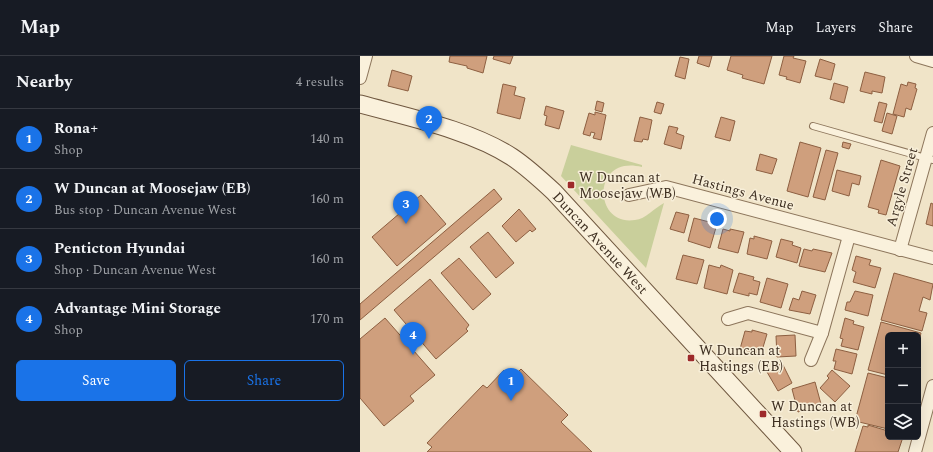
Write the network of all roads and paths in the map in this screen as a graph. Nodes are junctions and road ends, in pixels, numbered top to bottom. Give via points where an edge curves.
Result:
1 (366, 56) edge
2 (916, 56) edge
3 (933, 61) edge
4 (360, 78) edge
5 (360, 104) edge
6 (813, 126) dead end
7 (933, 133) edge
8 (930, 159) edge
9 (629, 195) dead end
10 (849, 236) junction
11 (900, 250) junction
12 (933, 258) edge
13 (728, 319) dead end
14 (822, 333) junction
15 (811, 360) dead end
16 (933, 386) edge
17 (793, 452) edge
18 (915, 452) edge

1 - 4 street
2 - 3 street
5 - 17 street, Duncan Avenue West via 452,130 484,142 511,156 533,172
6 - 8 lane
7 - 8 street, Argyle Street
8 - 11 street, Argyle Street
9 - 10 street, Hastings Avenue via 666,186
10 - 11 street, Hastings Avenue
10 - 14 street
11 - 12 street, Hastings Avenue
13 - 14 street via 748,313
14 - 15 street
16 - 18 street

